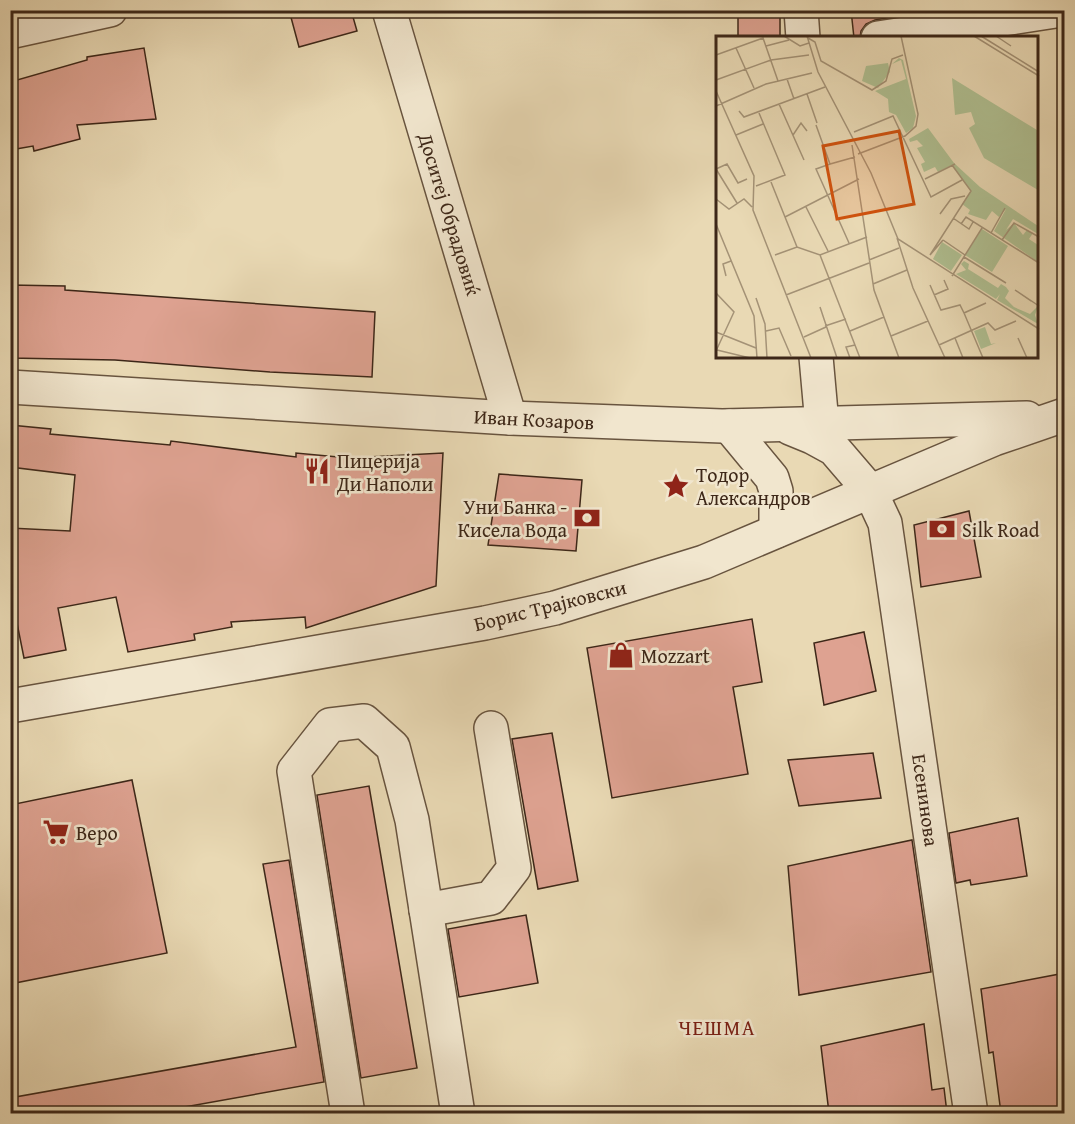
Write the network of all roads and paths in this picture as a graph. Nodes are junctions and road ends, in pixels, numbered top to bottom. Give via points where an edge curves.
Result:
1 (110, 10) edge
2 (389, 10) edge
3 (801, 10) edge
4 (1062, 10) edge
5 (10, 32) edge
6 (803, 36) edge
7 (891, 36) edge
8 (816, 358) edge
9 (10, 387) edge
10 (1062, 416) edge
11 (510, 418) junction
12 (822, 424) junction
13 (782, 425) junction
14 (729, 426) junction
15 (870, 490) junction
16 (776, 531) junction
17 (10, 706) edge
18 (490, 728) dead end
19 (426, 910) junction
20 (348, 1113) edge
21 (458, 1113) edge
22 (971, 1113) edge

1 - 5 street
2 - 11 street, Доситеј Обрадовиќ
3 - 6 street
4 - 7 street
8 - 12 street
9 - 11 street, Иван Козаров
10 - 12 street, Иван Козаров
10 - 15 street, Борис Трајковски
11 - 14 street, Иван Козаров
12 - 13 street, Иван Козаров
13 - 14 street, Иван Козаров
13 - 15 street, Есенинова via 834,449
14 - 16 street via 772,478 776,491
15 - 16 street, Борис Трајковски
15 - 22 street, Есенинова via 885,523
16 - 17 street, Борис Трајковски via 704,561 555,608
18 - 19 street via 514,868 491,898
19 - 20 street via 412,820 393,747 363,721 330,725 294,771
19 - 21 street

